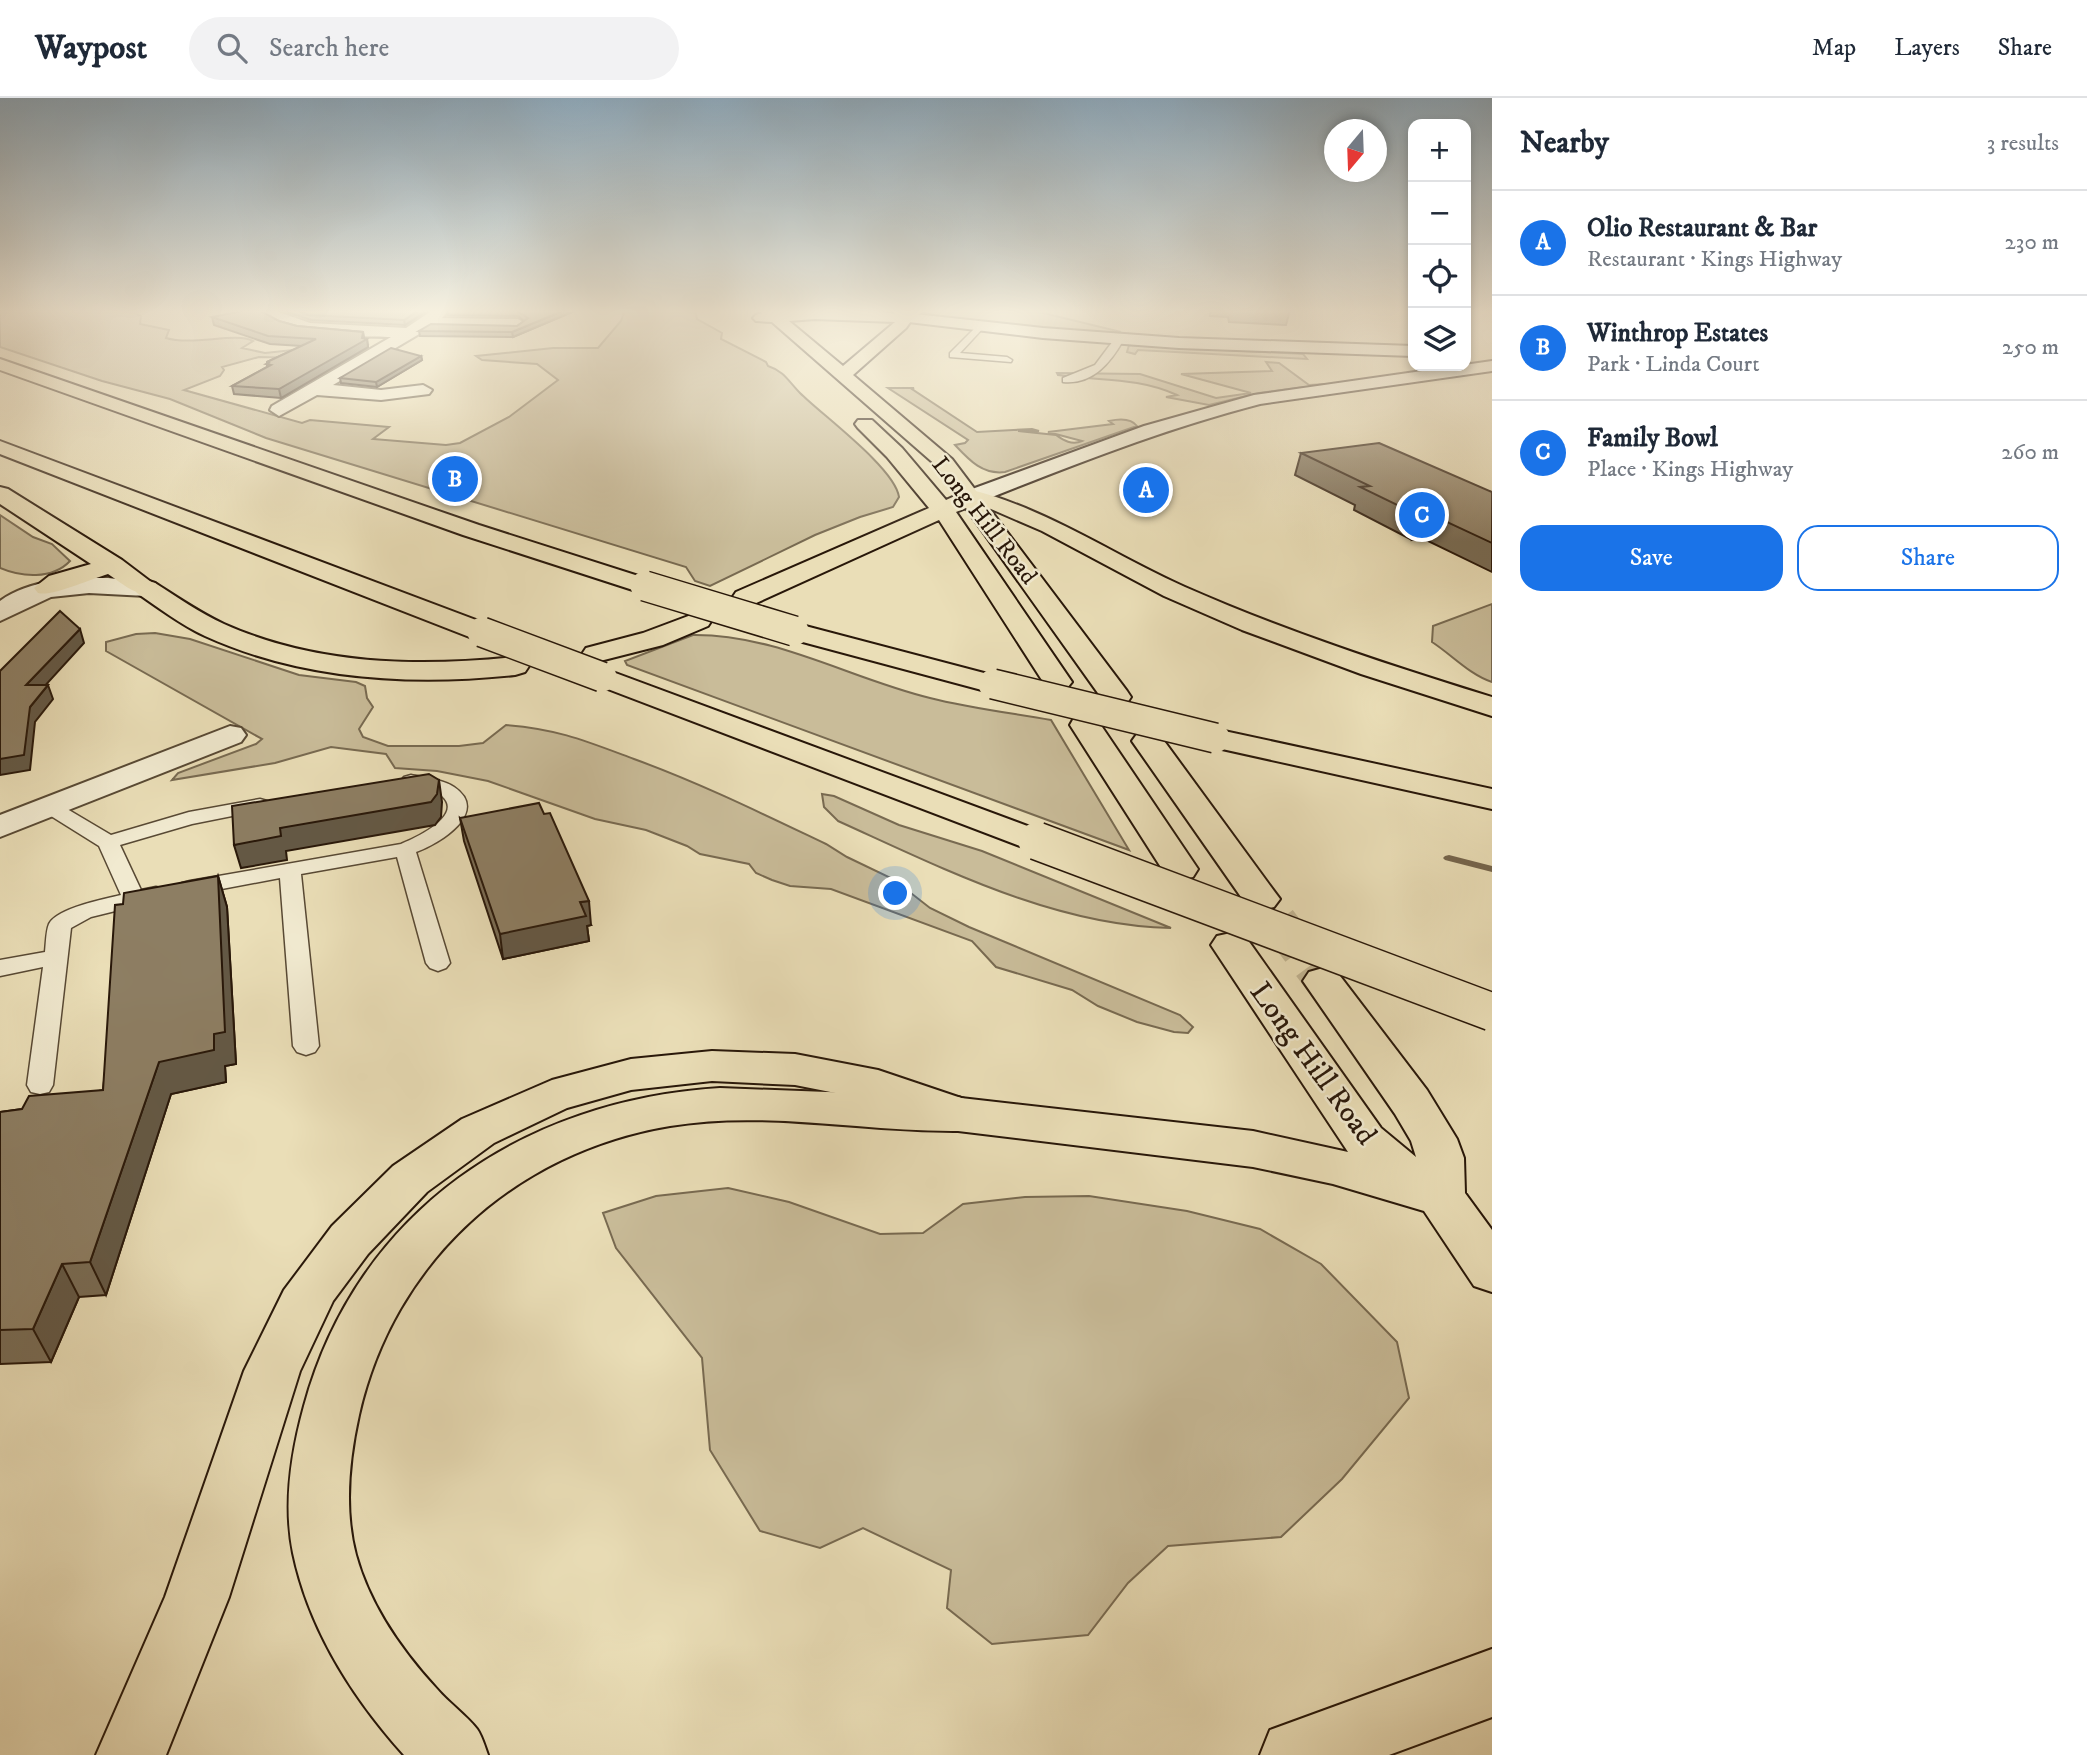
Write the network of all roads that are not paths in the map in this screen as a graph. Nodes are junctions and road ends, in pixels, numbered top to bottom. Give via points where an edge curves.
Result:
1 (66, 387) edge
2 (315, 387) edge
3 (858, 387) edge
4 (1341, 387) edge
5 (312, 389) junction
6 (423, 390) dead end
7 (279, 410) dead end
8 (854, 414) dead end
9 (0, 437) edge
10 (0, 447) edge
11 (0, 494) edge
12 (972, 497) junction
13 (944, 508) junction
14 (864, 543) junction
15 (968, 544) junction
16 (113, 565) junction
17 (348, 579) junction
18 (146, 588) junction
19 (23, 592) edge
20 (745, 598) dead end
21 (0, 613) edge
22 (699, 620) dead end
23 (599, 666) junction
24 (515, 667) dead end
25 (1057, 682) dead end
26 (1116, 697) dead end
27 (1492, 707) edge
28 (1085, 726) dead end
29 (230, 735) dead end
30 (1148, 741) dead end
31 (391, 782) edge
32 (1492, 799) edge
33 (284, 800) edge
34 (50, 807) junction
35 (0, 827) edge
36 (108, 842) junction
37 (405, 849) junction
38 (1180, 869) dead end
39 (290, 870) junction
40 (134, 898) junction
41 (1261, 899) tunnel mouth
42 (1231, 945) dead end
43 (56, 957) junction
44 (438, 963) dead end
45 (0, 968) edge
46 (1323, 981) tunnel mouth
47 (1492, 1012) edge
48 (306, 1045) dead end
49 (40, 1084) dead end
50 (958, 1114) junction
51 (1441, 1197) junction
52 (1492, 1271) edge
53 (1492, 1683) edge
54 (131, 1755) edge
55 (453, 1755) edge
56 (1294, 1755) edge

1 - 32 highway, bridge via 471,530 794,631 1215,738
2 - 5 main road
3 - 12 highway, Long Hill Road via 935,453
4 - 12 main road via 1232,406 1152,430
5 - 6 main road via 381,395
5 - 7 main road
8 - 13 highway, Long Hill Road
9 - 17 highway
10 - 17 highway
11 - 16 highway
12 - 13 highway
12 - 26 highway, Long Hill Road
12 - 27 highway via 1043,521 1160,584 1236,618
13 - 14 highway
13 - 15 highway, Long Hill Road
14 - 15 highway via 907,535
14 - 20 highway
15 - 25 highway, Long Hill Road
16 - 18 highway
16 - 19 highway
17 - 23 highway, bridge via 482,632
18 - 19 main road
18 - 24 highway via 215,630 308,659 421,671
19 - 21 main road
22 - 23 highway
23 - 47 highway, bridge via 1037,841
28 - 38 highway
29 - 34 main road
30 - 41 highway
31 - 37 lane via 432,784 450,793 457,806 446,830
33 - 36 lane via 189,818
34 - 35 main road
34 - 36 lane
36 - 40 lane
37 - 39 lane
37 - 44 lane
39 - 40 lane
39 - 48 lane
40 - 43 lane via 83,912 61,925
42 - 51 highway, Long Hill Road via 1364,1140
43 - 45 lane
43 - 49 lane
46 - 51 highway, Long Hill Road via 1428,1129 1440,1158
50 - 51 highway via 1267,1152
50 - 54 highway via 906,1095 809,1073 743,1066 673,1067 597,1081 542,1100 475,1132 421,1167 378,1206 350,1240 320,1278 292,1326 268,1380 200,1587
50 - 55 highway via 720,1104 623,1119 560,1140 520,1160 451,1211 400,1261 358,1331 334,1395 319,1484 322,1538 342,1605 380,1672
51 - 52 highway
53 - 56 highway

